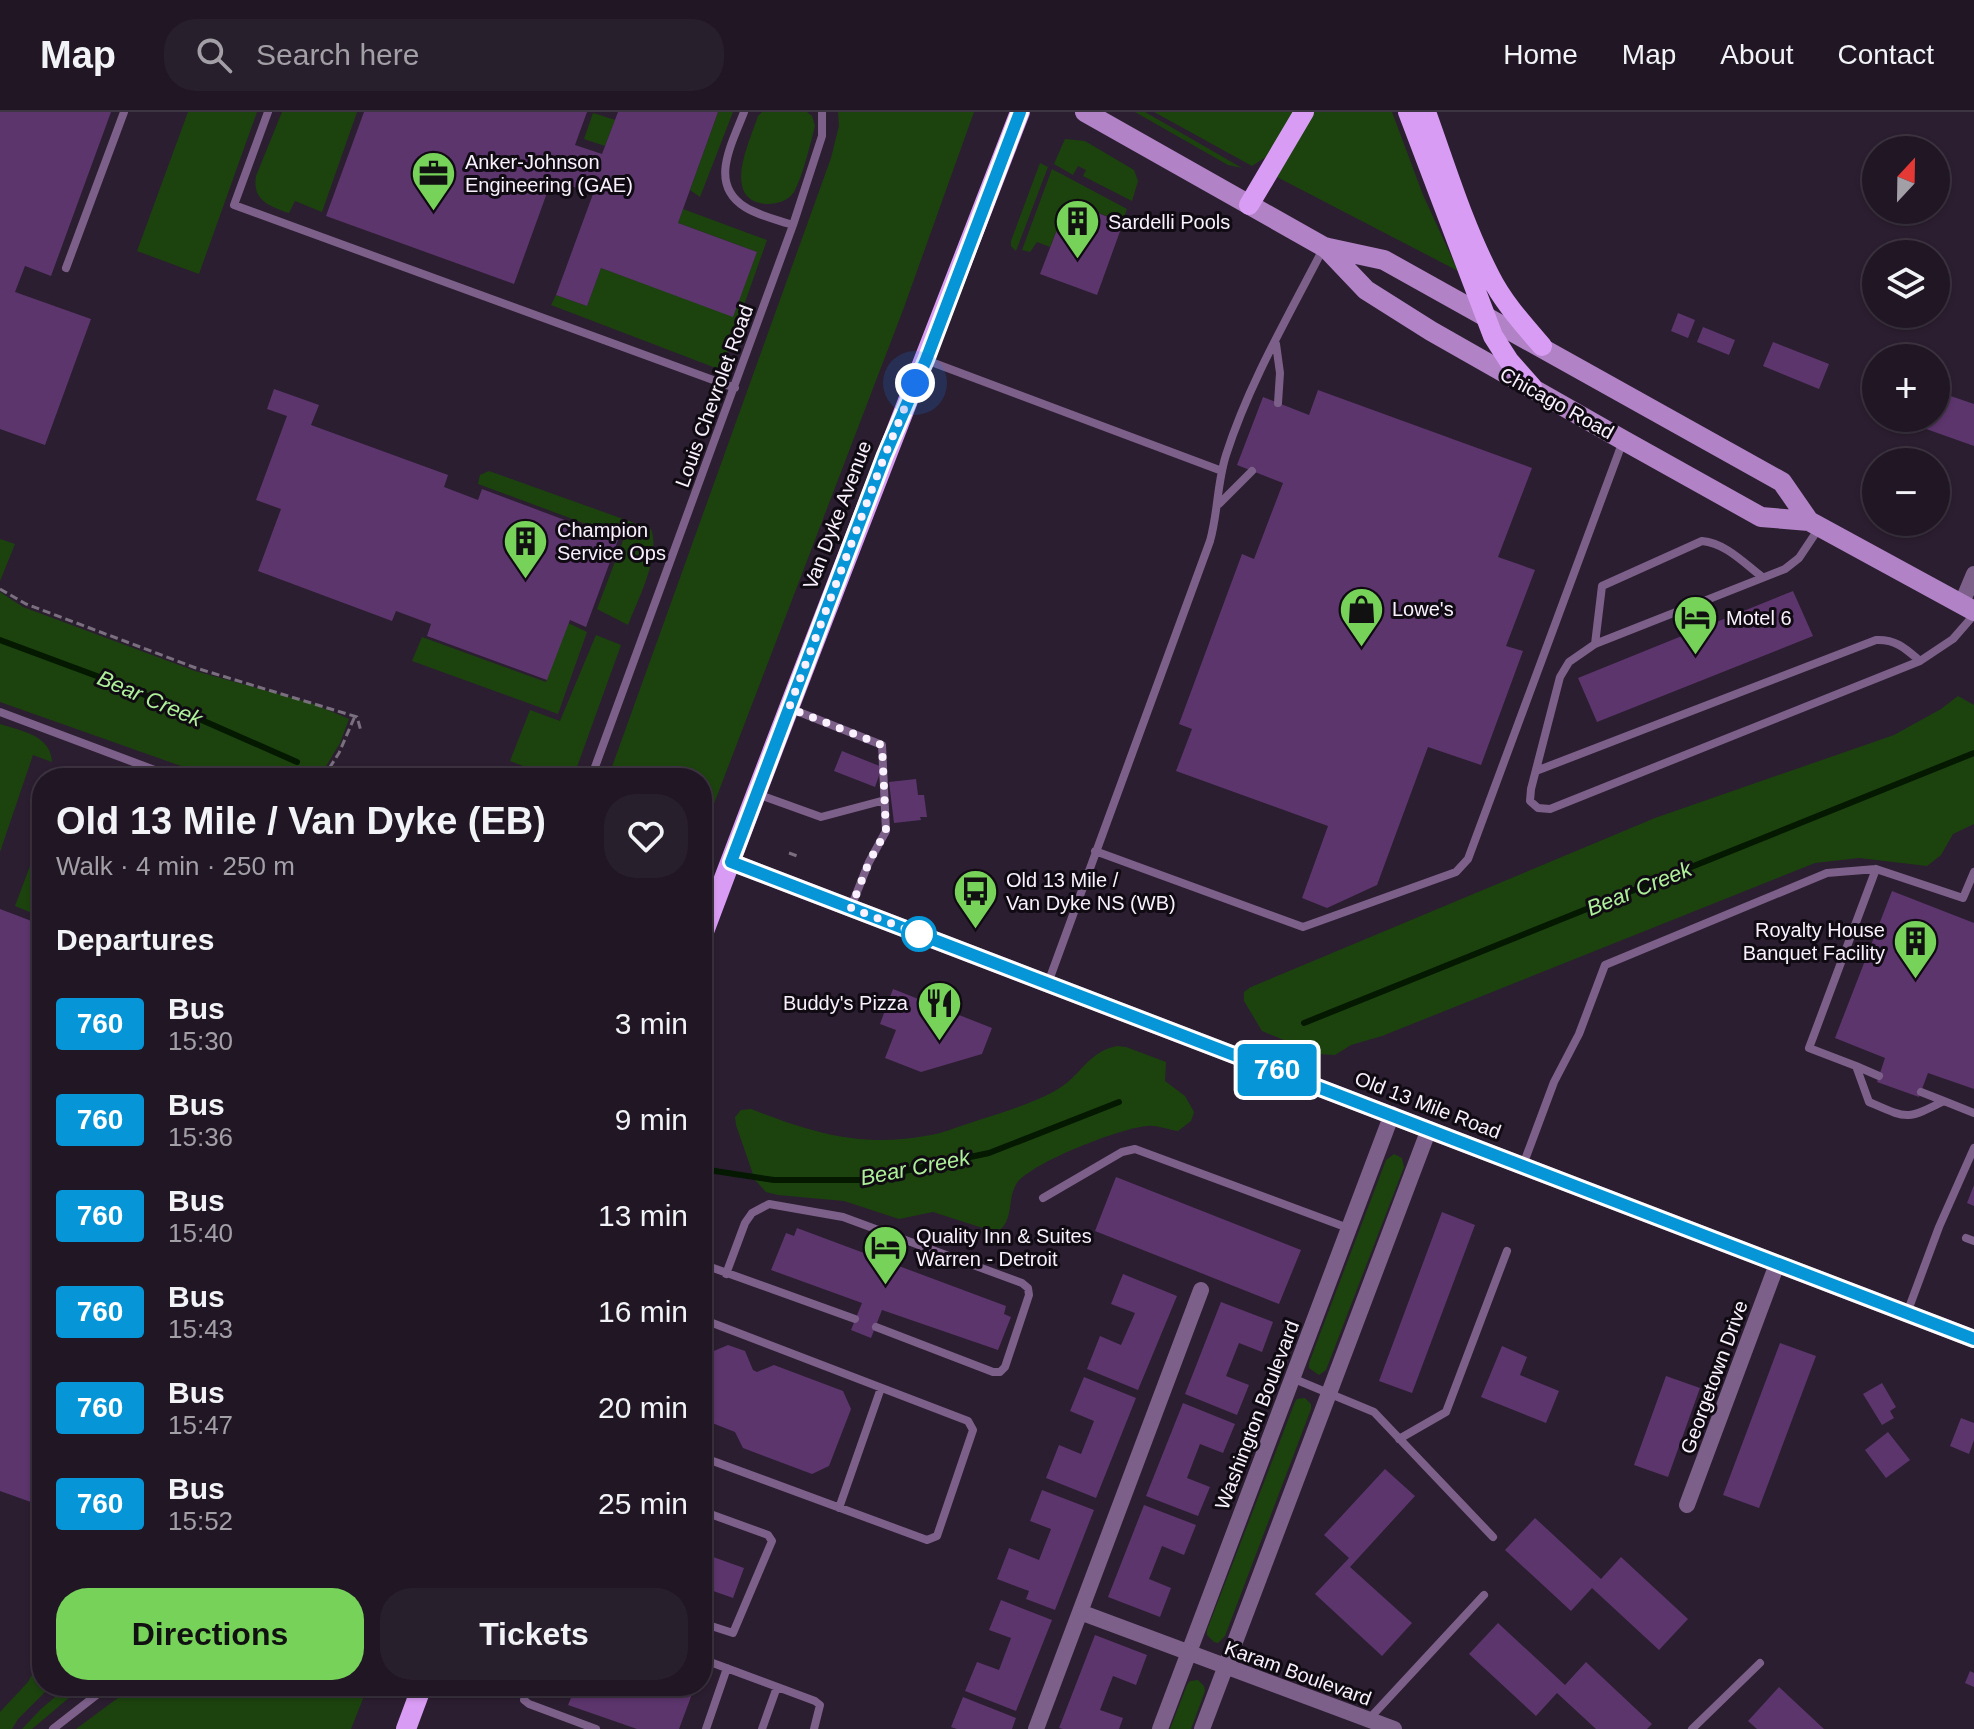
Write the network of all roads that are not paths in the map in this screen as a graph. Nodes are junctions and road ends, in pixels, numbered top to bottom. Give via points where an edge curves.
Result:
1 (124, 112) edge
2 (268, 112) edge
3 (744, 112) edge
4 (822, 112) edge
5 (1020, 112) edge
6 (1085, 112) edge
7 (1304, 112) edge
8 (1408, 112) edge
9 (1426, 112) edge
10 (1249, 205) junction
11 (793, 225) junction
12 (1324, 247) junction
13 (66, 268) dead end
14 (1483, 313) junction
15 (1276, 344) junction
16 (1542, 346) junction
17 (926, 360) junction
18 (1532, 387) junction
19 (735, 388) junction
20 (1278, 403) dead end
21 (1623, 440) junction
22 (1222, 471) junction
23 (1252, 471) dead end
24 (1218, 504) junction
25 (1815, 524) junction
26 (1974, 574) edge
27 (1761, 576) junction
28 (1970, 610) edge
29 (1595, 644) junction
30 (1920, 661) junction
31 (789, 708) junction
32 (0, 712) edge
33 (149, 768) edge
34 (595, 768) edge
35 (1536, 771) junction
36 (756, 794) junction
37 (885, 800) junction
38 (1095, 851) junction
39 (731, 862) junction
40 (1876, 869) junction
41 (1974, 872) edge
42 (1963, 898) junction
43 (1974, 903) edge
44 (851, 908) junction
45 (712, 911) edge
46 (1048, 983) junction
47 (1856, 1066) junction
48 (1879, 1076) dead end
49 (1921, 1092) dead end
50 (1944, 1101) junction
51 (1974, 1113) edge
52 (1392, 1114) junction
53 (1429, 1129) junction
54 (1974, 1148) edge
55 (1522, 1165) junction
56 (1043, 1198) dead end
57 (1349, 1228) junction
58 (1507, 1251) dead end
59 (1777, 1264) junction
60 (712, 1268) edge
61 (726, 1274) junction
62 (1201, 1290) dead end
63 (1906, 1313) junction
64 (855, 1319) dead end
65 (712, 1323) edge
66 (876, 1327) dead end
67 (1974, 1339) edge
68 (1292, 1378) junction
69 (881, 1388) junction
70 (1329, 1392) junction
71 (1399, 1439) junction
72 (712, 1461) edge
73 (1687, 1505) dead end
74 (839, 1508) junction
75 (712, 1515) edge
76 (1493, 1537) dead end
77 (1484, 1595) dead end
78 (1080, 1612) junction
79 (712, 1626) edge
80 (1189, 1653) junction
81 (712, 1663) edge
82 (1760, 1663) dead end
83 (727, 1668) junction
84 (1225, 1668) junction
85 (777, 1687) junction
86 (95, 1696) edge
87 (418, 1696) edge
88 (525, 1696) edge
89 (1368, 1720) junction
90 (53, 1729) edge
91 (406, 1729) edge
92 (596, 1729) edge
93 (706, 1729) edge
94 (762, 1729) edge
95 (814, 1729) edge
96 (1036, 1729) edge
97 (1160, 1729) edge
98 (1202, 1729) edge
99 (1394, 1729) edge
100 (1692, 1729) edge

1 - 13 lane
2 - 19 lane via 234,205
3 - 11 lane via 728,153 728,192 746,208
4 - 11 lane, Louis Chevrolet Road via 822,136
5 - 17 main road, Van Dyke Avenue
6 - 10 main road, Chicago Road
7 - 10 main road
8 - 14 main road
9 - 16 main road via 1489,275
10 - 12 main road, Chicago Road
11 - 19 lane, Louis Chevrolet Road
12 - 14 main road, Chicago Road via 1384,260
12 - 15 lane
12 - 18 main road, Chicago Road via 1366,290
14 - 16 main road, Chicago Road
14 - 18 main road via 1509,361
15 - 20 lane
15 - 22 lane
16 - 25 main road, Chicago Road via 1782,482
17 - 22 lane
17 - 31 main road, Van Dyke Avenue
18 - 21 main road, Chicago Road
19 - 34 lane, Louis Chevrolet Road
21 - 25 main road, Chicago Road via 1761,517
21 - 38 lane via 1468,859 1456,872 1303,927
22 - 24 lane
23 - 24 lane
24 - 38 lane via 1210,541
25 - 27 lane via 1799,558
25 - 28 main road, Chicago Road
26 - 28 street
27 - 29 lane
27 - 29 lane via 1714,542 1702,541 1602,586
28 - 30 lane via 1953,639
29 - 35 lane via 1569,662 1560,677
30 - 35 lane via 1899,643 1876,640
30 - 35 lane via 1550,809 1530,801
31 - 36 main road, Van Dyke Avenue
31 - 37 lane via 882,745
32 - 33 lane
36 - 37 lane via 821,817
36 - 39 main road, Van Dyke Avenue
37 - 44 lane via 886,831
38 - 46 lane
39 - 44 street, Old 13 Mile Road
39 - 45 main road, Van Dyke Avenue
40 - 42 lane
40 - 47 lane via 1809,1048
40 - 55 lane via 1827,873 1605,965
41 - 42 lane
42 - 43 lane
44 - 46 street, Old 13 Mile Road
46 - 52 street, Old 13 Mile Road
47 - 48 lane
47 - 50 lane via 1869,1102 1904,1117
49 - 50 lane
50 - 51 lane
52 - 53 street, Old 13 Mile Road
52 - 57 street, Washington Boulevard
53 - 55 street, Old 13 Mile Road
53 - 70 street
54 - 63 lane
55 - 59 street, Old 13 Mile Road
56 - 57 lane via 1135,1149
57 - 68 street, Washington Boulevard
58 - 71 lane via 1446,1412
59 - 63 street, Old 13 Mile Road
59 - 73 street, Georgetown Drive
60 - 61 lane
61 - 64 lane
61 - 66 lane via 745,1223 769,1204 843,1217 1028,1288 1000,1372
62 - 78 street
63 - 67 street, Old 13 Mile Road
65 - 69 lane
68 - 70 lane
68 - 80 street, Washington Boulevard
69 - 74 lane
69 - 74 lane via 972,1424 937,1536 927,1540
70 - 71 lane via 1374,1412
70 - 84 street
71 - 76 lane
72 - 74 lane
75 - 79 lane via 772,1541 733,1633
77 - 89 lane
78 - 80 street, Karam Boulevard
78 - 96 street
80 - 84 street, Karam Boulevard
80 - 97 street, Washington Boulevard
81 - 83 lane
82 - 100 lane
83 - 85 lane
83 - 93 lane
84 - 89 street, Karam Boulevard
84 - 98 street
85 - 94 lane
85 - 95 lane via 820,1705
86 - 90 lane
87 - 91 main road
88 - 92 lane via 529,1704
89 - 99 street, Karam Boulevard

